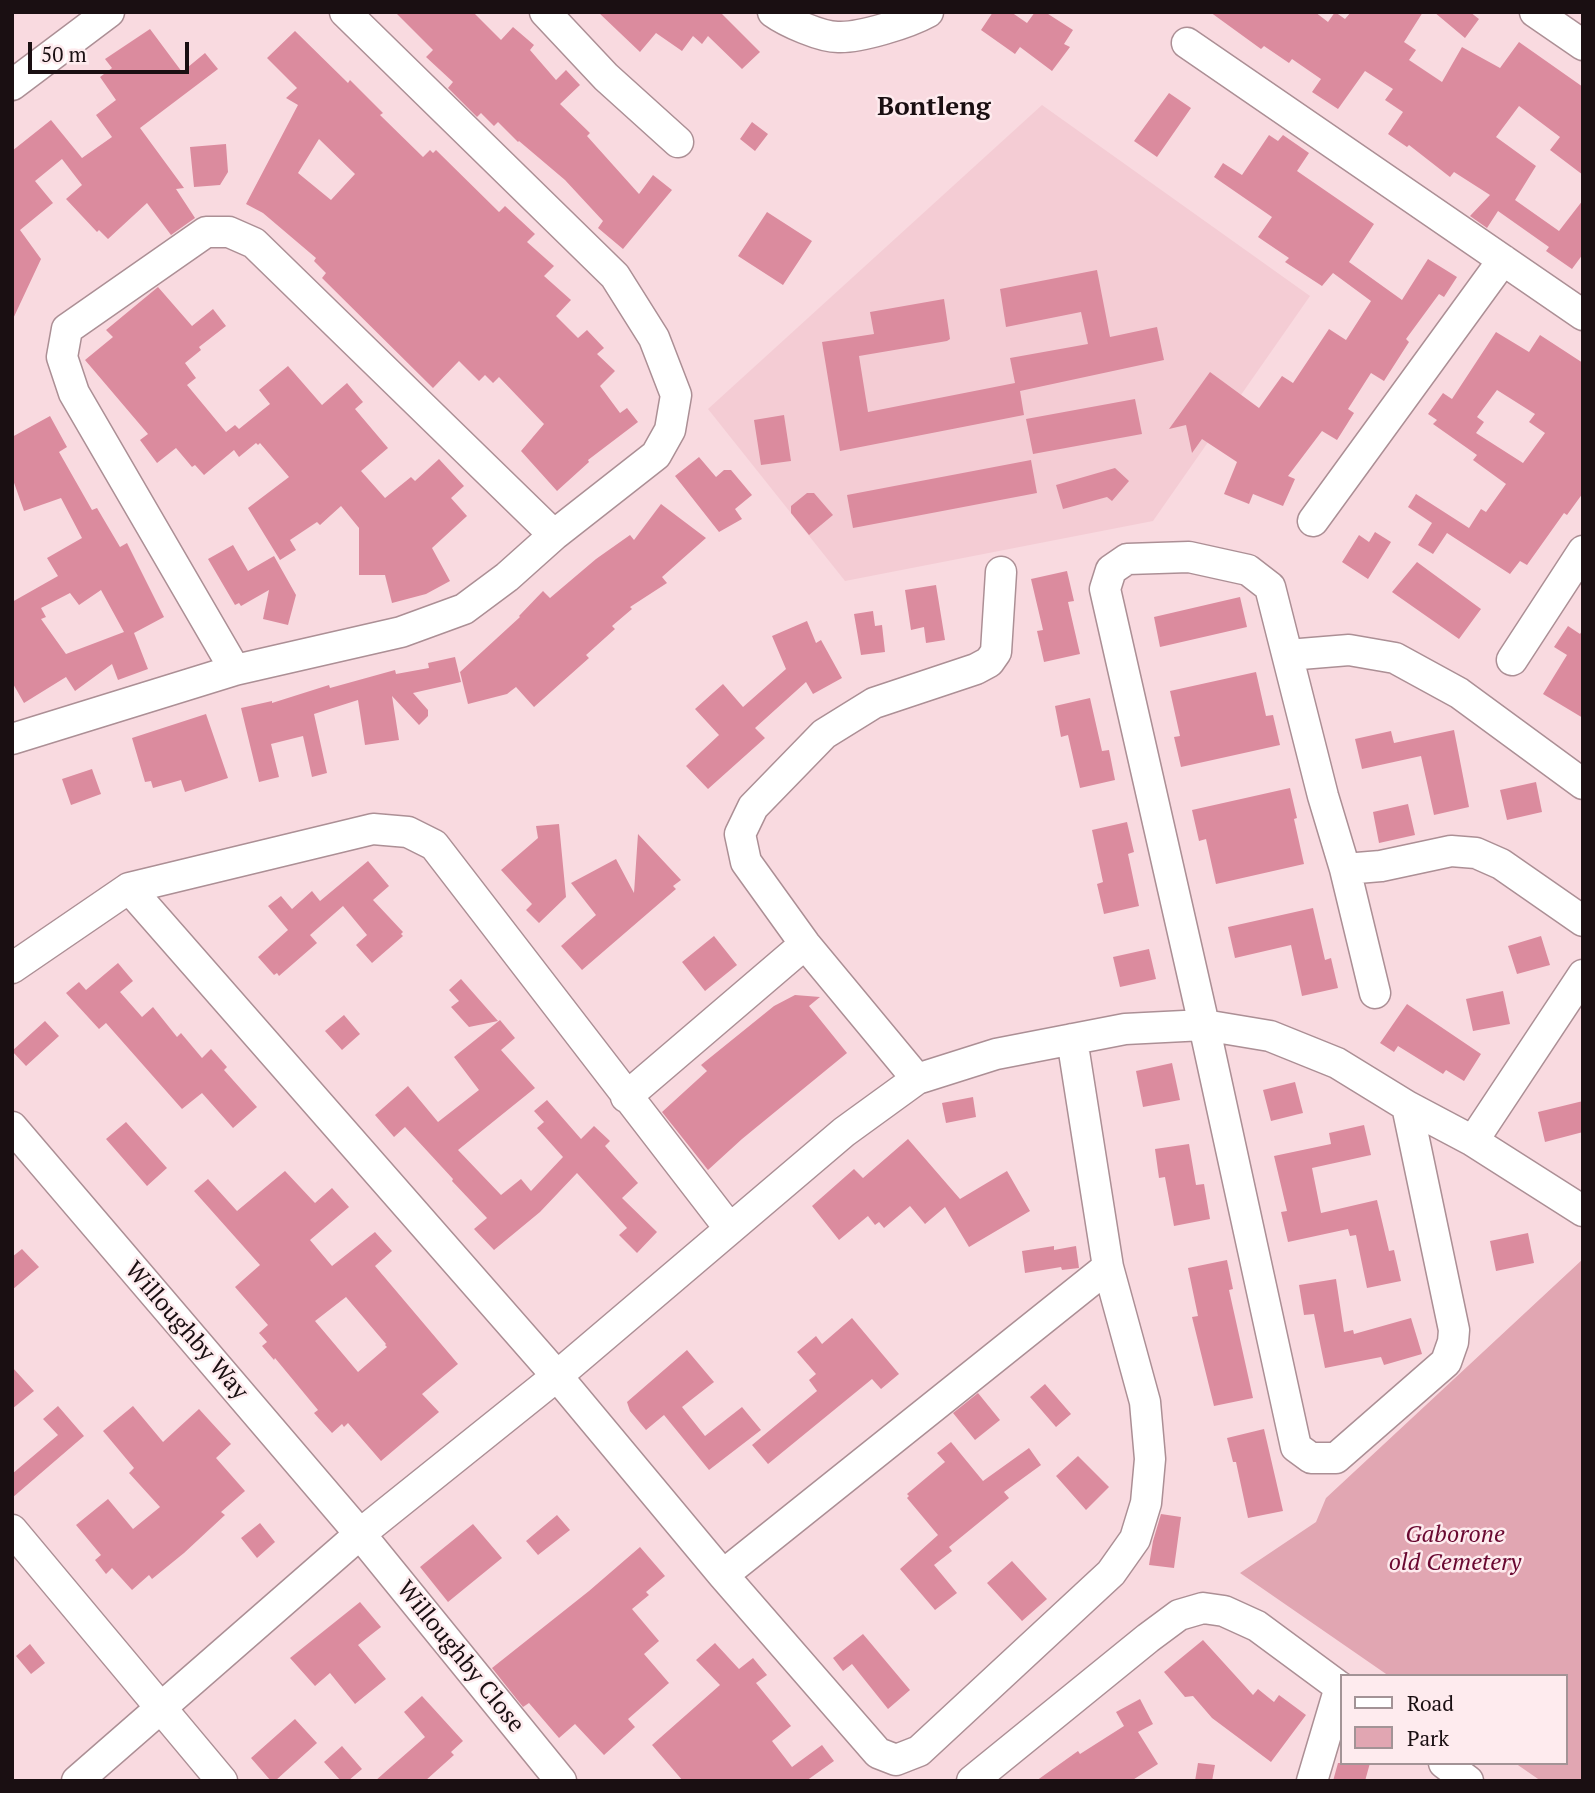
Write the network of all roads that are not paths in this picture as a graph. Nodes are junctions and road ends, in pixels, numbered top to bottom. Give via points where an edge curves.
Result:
1 (109, 12) edge
2 (345, 12) edge
3 (545, 12) edge
4 (772, 12) edge
5 (928, 12) edge
6 (1535, 12) edge
7 (1187, 43) dead end
8 (1583, 45) edge
9 (12, 85) edge
10 (677, 142) dead end
11 (1503, 260) junction
12 (1583, 315) edge
13 (1313, 521) dead end
14 (554, 535) junction
15 (1583, 551) edge
16 (1001, 572) dead end
17 (1288, 655) junction
18 (1511, 660) dead end
19 (235, 670) junction
20 (12, 739) edge
21 (1583, 785) edge
22 (1345, 869) junction
23 (129, 888) junction
24 (1583, 921) edge
25 (805, 944) junction
26 (12, 968) edge
27 (1583, 975) edge
28 (1375, 993) dead end
29 (1204, 1025) junction
30 (1072, 1039) junction
31 (917, 1079) junction
32 (626, 1097) junction
33 (1407, 1106) junction
34 (12, 1127) edge
35 (1473, 1141) junction
36 (1583, 1211) edge
37 (730, 1229) junction
38 (1108, 1266) junction
39 (557, 1376) junction
40 (12, 1530) edge
41 (359, 1534) junction
42 (723, 1575) junction
43 (1340, 1686) edge
44 (1340, 1690) edge
45 (162, 1707) junction
46 (1447, 1765) edge
47 (77, 1781) edge
48 (222, 1781) edge
49 (561, 1781) edge
50 (972, 1781) edge
51 (1312, 1781) edge
52 (1468, 1781) edge

1 - 9 street
2 - 14 street via 615,276 654,338 676,395 670,430 656,455
3 - 10 street via 606,77
4 - 5 street via 787,23 838,37 886,29
6 - 8 street
7 - 11 street
11 - 12 street
11 - 13 street
14 - 19 street via 464,608 401,632
14 - 19 street via 254,243 229,232 206,232 68,329 62,357 74,393
15 - 18 street
16 - 25 street via 996,652 989,662 874,703 824,734 752,807 740,834 746,862
17 - 21 street via 1349,650 1395,659 1459,693
17 - 22 street
17 - 29 street via 1270,587 1248,570 1189,557 1128,559 1111,570 1105,589
19 - 20 street
22 - 24 street via 1451,851 1476,853 1501,864
22 - 28 street
23 - 26 street
23 - 32 street via 373,829 408,832 434,845
23 - 39 street
25 - 31 street
25 - 32 street
27 - 35 street
29 - 30 street via 1125,1029
29 - 33 street via 1270,1036 1337,1063
29 - 33 street via 1296,1447 1311,1458 1336,1458 1446,1362 1453,1342
30 - 31 street
30 - 38 street
31 - 37 street via 845,1132
32 - 37 street
33 - 35 street
34 - 41 street, Willoughby Way
35 - 36 street
37 - 39 street
38 - 42 street
38 - 42 street via 1145,1402 1150,1459 1146,1503 1135,1539 1111,1573 919,1751 896,1760 878,1753
39 - 41 street
39 - 42 street
40 - 45 street
41 - 45 street
41 - 49 street, Willoughby Close
43 - 50 street via 1258,1626 1224,1611 1203,1608 1178,1615
44 - 51 street
45 - 47 street
45 - 48 street
46 - 52 street

